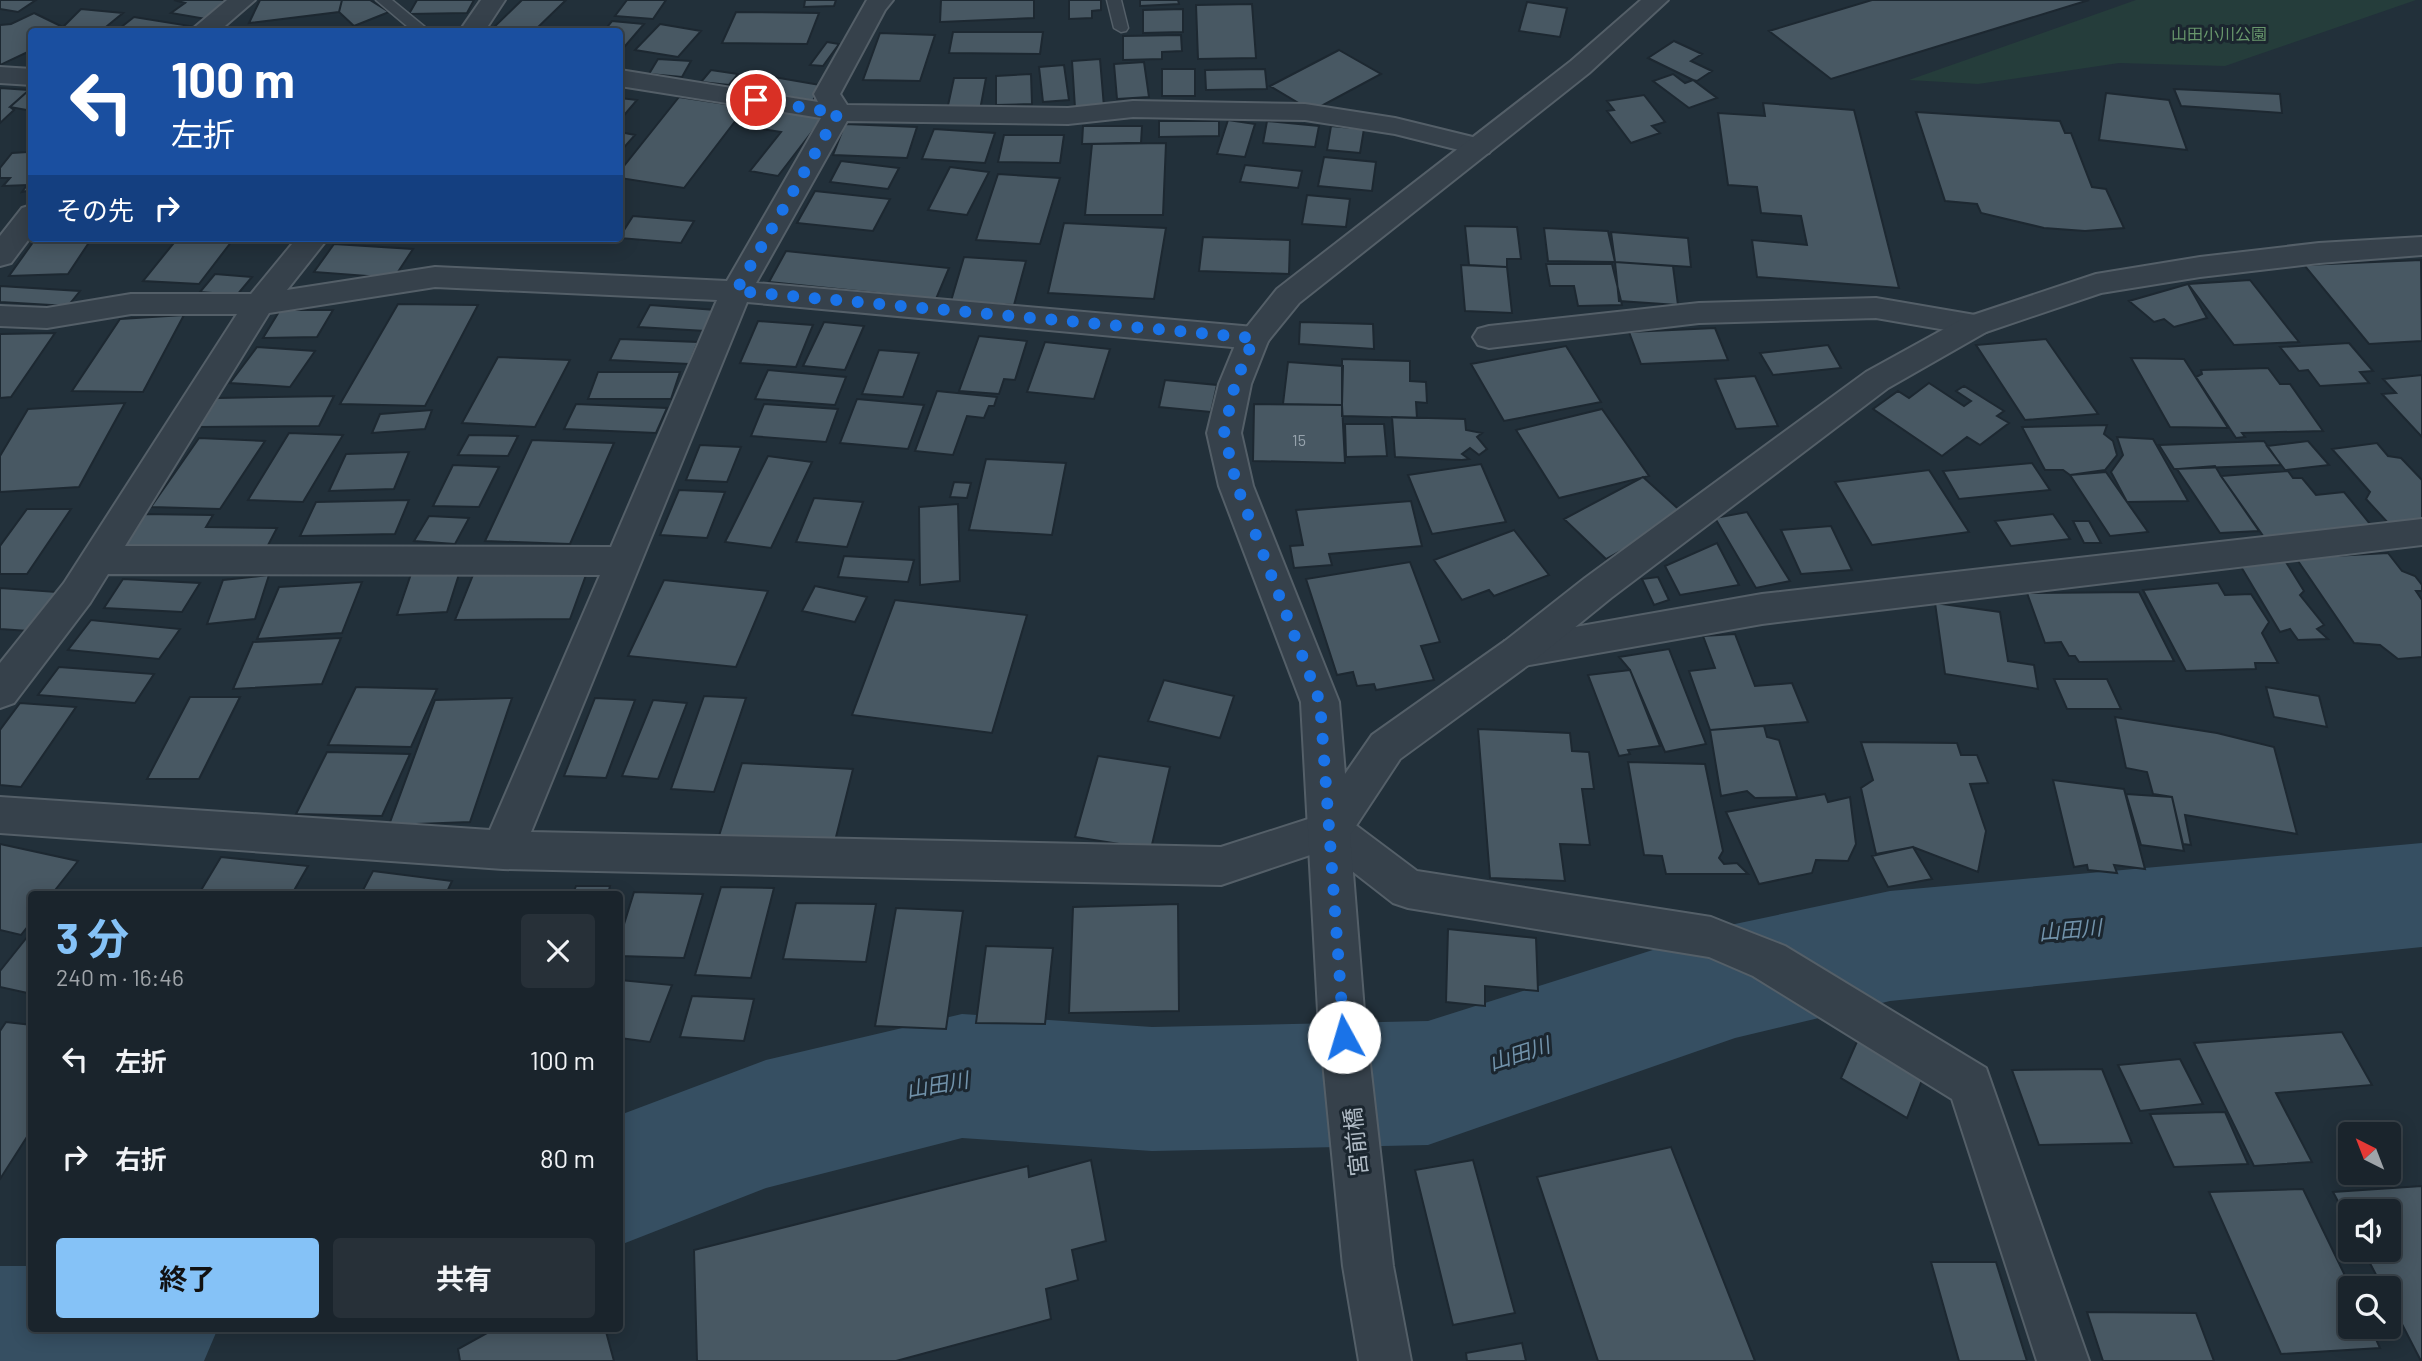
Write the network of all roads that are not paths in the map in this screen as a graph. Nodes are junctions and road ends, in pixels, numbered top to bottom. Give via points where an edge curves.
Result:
1 (243, 0) edge
2 (383, 0) edge
3 (493, 0) edge
4 (881, 0) edge
5 (1114, 0) edge
6 (1656, 0) edge
7 (206, 28) edge
8 (419, 28) edge
9 (474, 28) edge
10 (1121, 28) dead end
11 (0, 75) edge
12 (28, 78) edge
13 (623, 78) edge
14 (838, 113) junction
15 (1479, 148) junction
16 (28, 219) edge
17 (310, 242) edge
18 (2422, 246) edge
19 (0, 256) edge
20 (736, 291) junction
21 (259, 304) junction
22 (0, 316) edge
23 (1975, 325) junction
24 (1489, 337) dead end
25 (1254, 338) junction
26 (2422, 532) edge
27 (96, 560) junction
28 (623, 561) junction
29 (1518, 652) junction
30 (0, 692) edge
31 (0, 815) edge
32 (1330, 830) junction
33 (503, 850) junction
34 (1385, 1361) edge
35 (2063, 1361) edge

1 - 7 street
2 - 8 lane
3 - 9 street
4 - 14 street via 828,94
5 - 10 lane
6 - 15 street, 宮前橋
11 - 12 street
13 - 14 street
14 - 15 street via 1305,112 1395,126
14 - 20 street
15 - 25 street, 宮前橋 via 1288,296
16 - 19 street
17 - 21 street
18 - 23 street via 2226,264 2096,284
20 - 21 street via 435,277
20 - 25 street
20 - 28 street
21 - 22 street via 131,304 47,318
21 - 27 street
23 - 24 street via 1876,308 1699,313
23 - 29 street via 1877,380
25 - 32 street, 宮前橋 via 1235,384 1224,433 1237,486 1320,702
26 - 29 street via 1762,608
27 - 28 street
27 - 30 street via 77,593
28 - 33 street
29 - 32 street via 1386,747
31 - 33 street
32 - 33 street via 1221,866
32 - 34 street, 宮前橋 via 1341,1011 1367,1266
32 - 35 street via 1408,889 1711,937 1769,961 1970,1084

